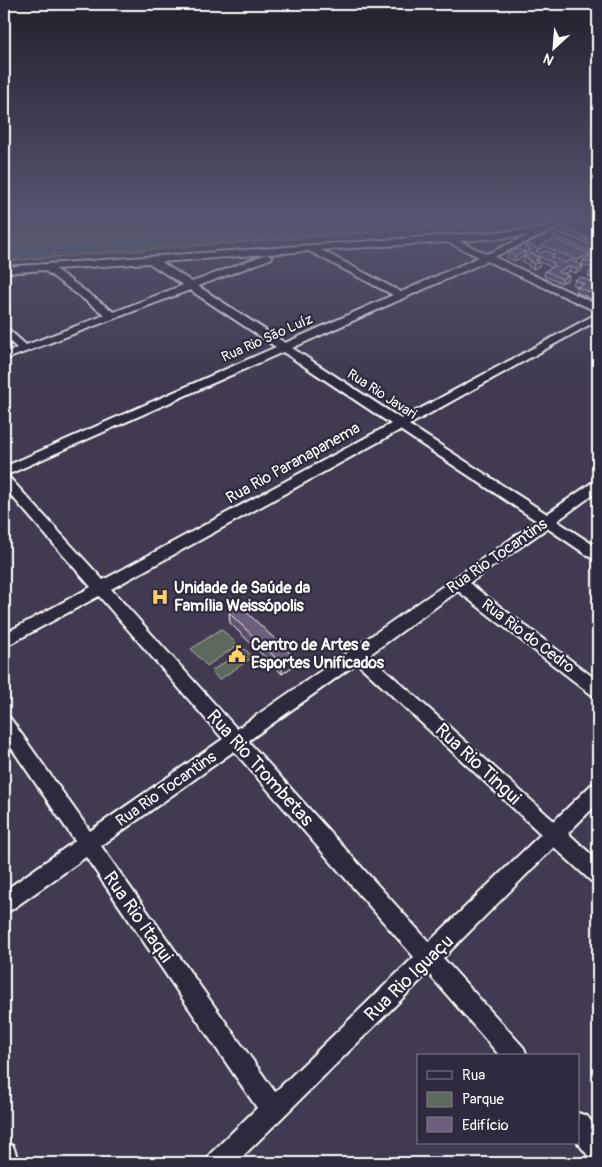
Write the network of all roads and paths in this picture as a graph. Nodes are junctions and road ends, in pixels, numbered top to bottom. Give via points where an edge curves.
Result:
1 (53, 272) edge
2 (170, 272) edge
3 (228, 272) edge
4 (356, 272) edge
5 (450, 272) edge
6 (521, 272) edge
7 (192, 287) junction
8 (400, 295) junction
9 (598, 309) edge
10 (112, 316) junction
11 (598, 316) edge
12 (4, 332) edge
13 (284, 347) junction
14 (24, 349) junction
15 (4, 357) edge
16 (400, 424) junction
17 (4, 472) edge
18 (4, 479) edge
19 (598, 485) edge
20 (548, 521) junction
21 (598, 554) edge
22 (458, 583) junction
23 (101, 588) junction
24 (4, 641) edge
25 (358, 654) junction
26 (598, 690) edge
27 (4, 723) edge
28 (236, 741) junction
29 (598, 791) edge
30 (555, 834) junction
31 (87, 844) junction
32 (598, 874) edge
33 (4, 903) edge
34 (429, 958) junction
35 (514, 1054) edge
36 (273, 1110) junction
37 (580, 1127) edge
38 (598, 1148) edge
39 (4, 1156) edge
40 (8, 1163) edge
41 (219, 1163) edge

1 - 10 street
2 - 7 street, Rua Rio Javari
3 - 7 street
4 - 8 street
5 - 8 street, Rua Rio São Luíz
6 - 9 street
7 - 10 street
7 - 13 street, Rua Rio Javari
8 - 13 street, Rua Rio São Luíz
10 - 14 street
11 - 16 street, Rua Rio Paranapanema
12 - 14 street
13 - 16 street, Rua Rio Javari
13 - 17 street, Rua Rio São Luíz
14 - 15 street
16 - 20 street, Rua Rio Javari
16 - 23 street, Rua Rio Paranapanema
18 - 23 street, Rua Rio Trombetas
19 - 20 street, Rua Rio Tocantins
20 - 21 street, Rua Rio Javari
20 - 22 street, Rua Rio Tocantins
22 - 25 street, Rua Rio Tocantins
22 - 26 street, Rua Rio do Cedro
23 - 24 street, Rua Rio Paranapanema
23 - 28 street, Rua Rio Trombetas
25 - 28 street, Rua Rio Tocantins
25 - 30 street, Rua Rio Tingui
27 - 31 street, Rua Rio Itaqui
28 - 31 street, Rua Rio Tocantins
28 - 34 street, Rua Rio Trombetas
29 - 30 street, Rua Rio Iguaçu
30 - 32 street, Rua Rio Tingui
30 - 34 street, Rua Rio Iguaçu
31 - 33 street, Rua Rio Tocantins
31 - 36 street, Rua Rio Itaqui
34 - 35 street, Rua Rio Trombetas
34 - 36 street, Rua Rio Iguaçu
36 - 41 street, Rua Rio Iguaçu
37 - 38 street
39 - 40 street

